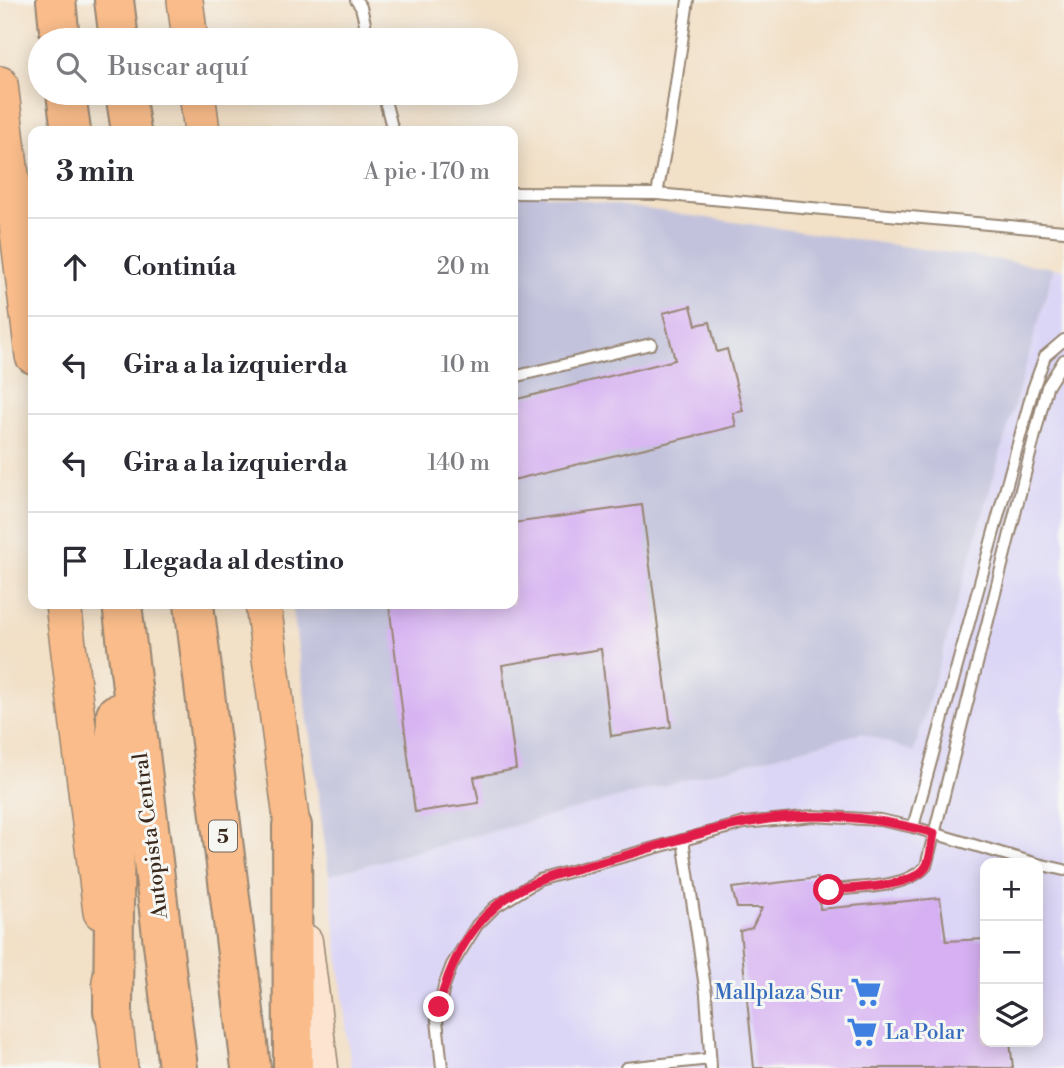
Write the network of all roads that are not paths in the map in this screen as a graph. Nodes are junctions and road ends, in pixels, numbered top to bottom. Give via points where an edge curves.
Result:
1 (55, 0) edge
2 (114, 0) edge
3 (185, 0) edge
4 (356, 0) edge
5 (688, 0) edge
6 (58, 28) edge
7 (118, 28) edge
8 (188, 28) edge
9 (366, 28) edge
10 (1, 94) edge
11 (68, 105) edge
12 (127, 105) edge
13 (199, 105) edge
14 (386, 105) edge
15 (70, 126) edge
16 (130, 126) edge
17 (201, 126) edge
18 (392, 126) edge
19 (3, 140) edge
20 (518, 193) edge
21 (657, 194) junction
22 (1064, 231) edge
23 (28, 320) edge
24 (1064, 340) edge
25 (651, 344) dead end
26 (1064, 360) edge
27 (518, 376) edge
28 (65, 609) edge
29 (117, 609) edge
30 (123, 609) edge
31 (195, 609) edge
32 (264, 609) edge
33 (292, 826) junction
34 (913, 827) junction
35 (934, 833) junction
36 (683, 840) junction
37 (1016, 858) edge
38 (1043, 866) edge
39 (1064, 870) edge
40 (829, 890) dead end
41 (113, 1012) junction
42 (440, 1052) junction
43 (710, 1063) edge
44 (120, 1068) edge
45 (178, 1068) edge
46 (251, 1068) edge
47 (293, 1068) edge
48 (322, 1068) edge
49 (434, 1068) edge
50 (442, 1068) edge
51 (625, 1068) edge

1 - 6 highway
2 - 7 highway
3 - 8 main road
4 - 9 lane
5 - 21 lane
10 - 19 main road
11 - 15 highway
12 - 16 highway
13 - 17 main road
14 - 18 lane
19 - 23 main road
20 - 21 lane
21 - 22 lane
24 - 34 lane via 1045,356 1033,389
25 - 27 lane
26 - 35 lane via 1047,387
28 - 41 main road
29 - 41 highway
30 - 45 highway, Autopista Central
31 - 46 highway, 5
32 - 33 main road
33 - 47 highway
33 - 48 main road
34 - 35 lane
34 - 36 lane via 813,816 744,823
35 - 37 lane
35 - 40 lane via 926,866 917,877
36 - 42 lane via 539,880 495,906 463,945 448,975 438,1020
36 - 43 lane via 706,994
38 - 39 lane
41 - 44 main road
42 - 49 lane
42 - 50 lane
43 - 51 lane

